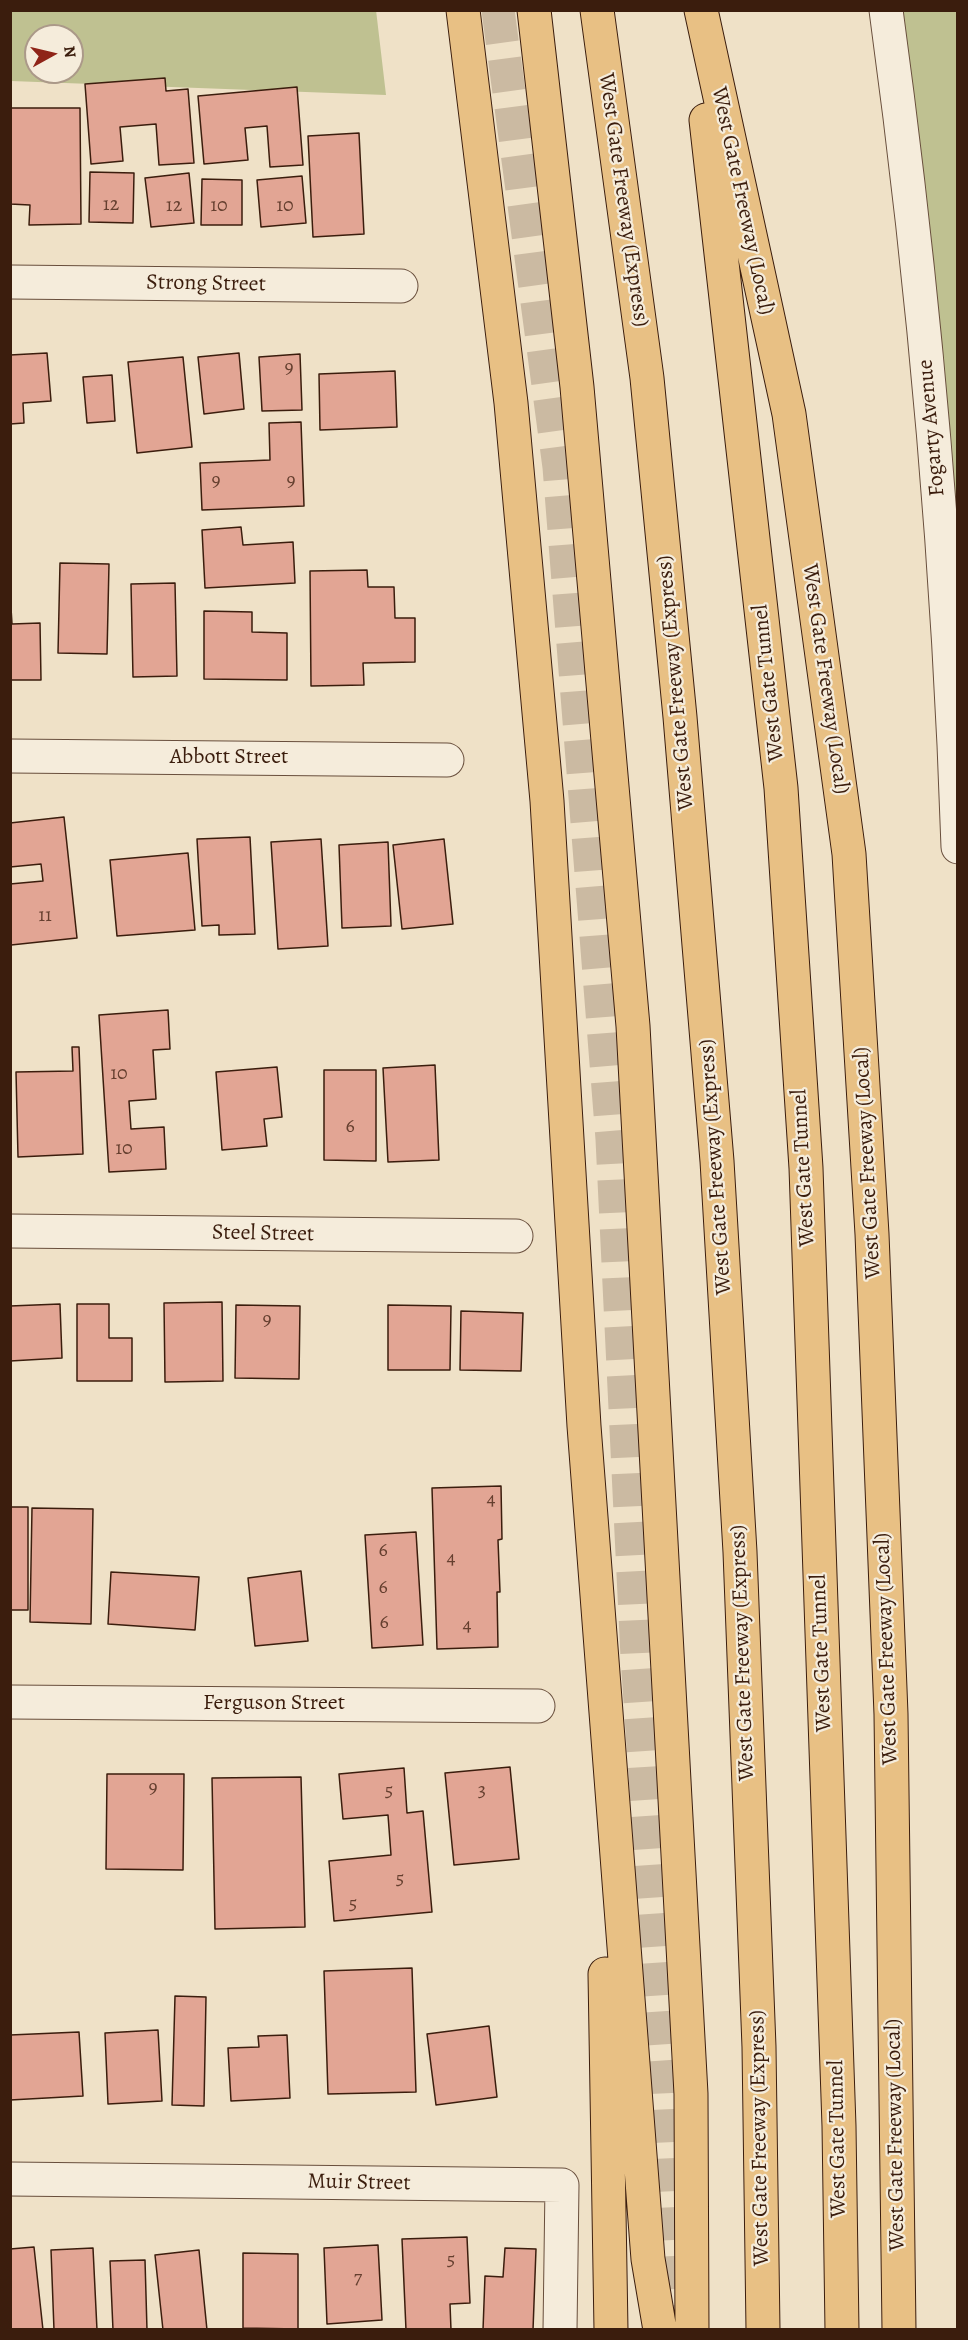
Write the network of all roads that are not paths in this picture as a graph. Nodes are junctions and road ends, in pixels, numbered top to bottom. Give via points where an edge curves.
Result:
1 (463, 10) edge
2 (534, 10) edge
3 (597, 10) edge
4 (694, 10) edge
5 (701, 10) edge
6 (886, 10) edge
7 (10, 282) edge
8 (401, 286) dead end
9 (10, 756) edge
10 (447, 760) dead end
11 (957, 847) edge
12 (10, 1231) edge
13 (516, 1236) dead end
14 (584, 1426) junction
15 (10, 1702) edge
16 (538, 1706) dead end
17 (10, 2179) edge
18 (560, 2330) edge
19 (611, 2330) edge
20 (660, 2330) edge
21 (692, 2330) edge
22 (763, 2330) edge
23 (842, 2330) edge
24 (899, 2330) edge

1 - 14 highway via 511,403 547,801
2 - 21 highway via 577,387 633,1026 691,2094
3 - 22 highway, West Gate Freeway (Express) via 647,378 717,1161 740,1552 757,1988
4 - 23 highway, West Gate Tunnel via 781,788 806,1168 839,2126
5 - 24 highway, West Gate Freeway (Local) via 789,414 849,854 872,1234 891,1714
6 - 11 street, Fogarty Avenue via 936,446
7 - 8 street, Strong Street
9 - 10 street, Abbott Street
12 - 13 street, Steel Street
14 - 19 highway via 608,2054
14 - 20 highway via 648,2259
15 - 16 street, Ferguson Street
17 - 18 street, Muir Street via 562,2185

